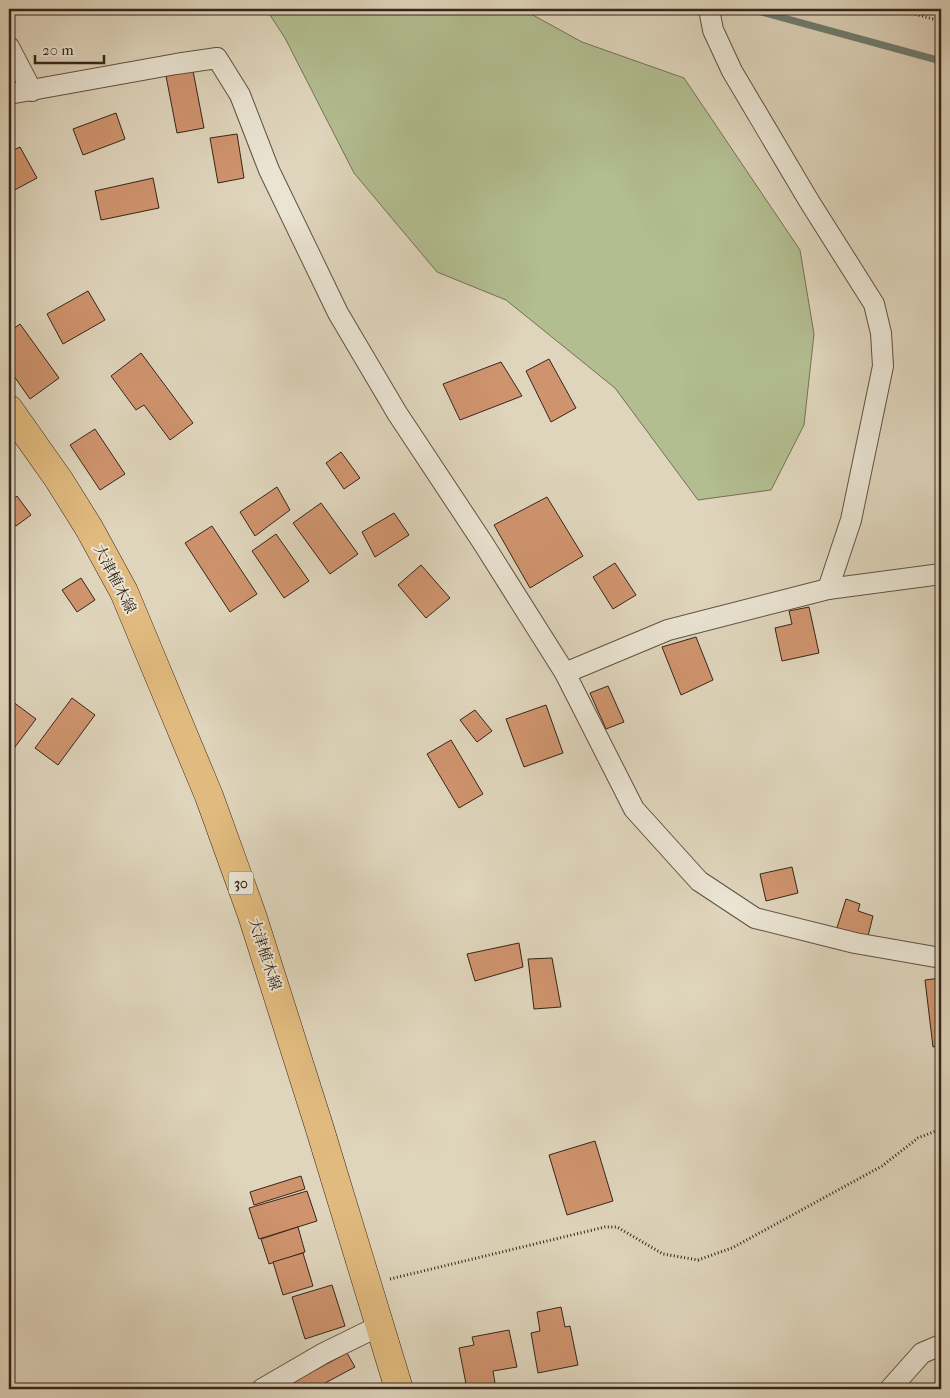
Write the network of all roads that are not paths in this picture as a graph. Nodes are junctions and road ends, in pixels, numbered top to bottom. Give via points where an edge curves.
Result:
1 (709, 9) edge
2 (9, 48) edge
3 (32, 91) junction
4 (9, 94) edge
5 (9, 409) edge
6 (941, 574) edge
7 (828, 589) junction
8 (564, 673) junction
9 (941, 958) edge
10 (379, 1326) junction
11 (941, 1345) edge
12 (262, 1389) edge
13 (399, 1389) edge
14 (890, 1389) edge

1 - 7 street via 713,30 732,71 874,304 881,334 883,366 851,520
2 - 3 street
3 - 4 street
3 - 8 street via 218,58 240,95 269,170 338,313 398,414
5 - 10 main road, 大津植木線 / 30 via 59,480 124,592 208,796 252,915
6 - 7 street
7 - 8 street via 668,630
8 - 9 street via 634,809 699,881 755,918 855,943
10 - 12 street
10 - 13 main road, 大津植木線 / 30
11 - 14 street via 922,1353

